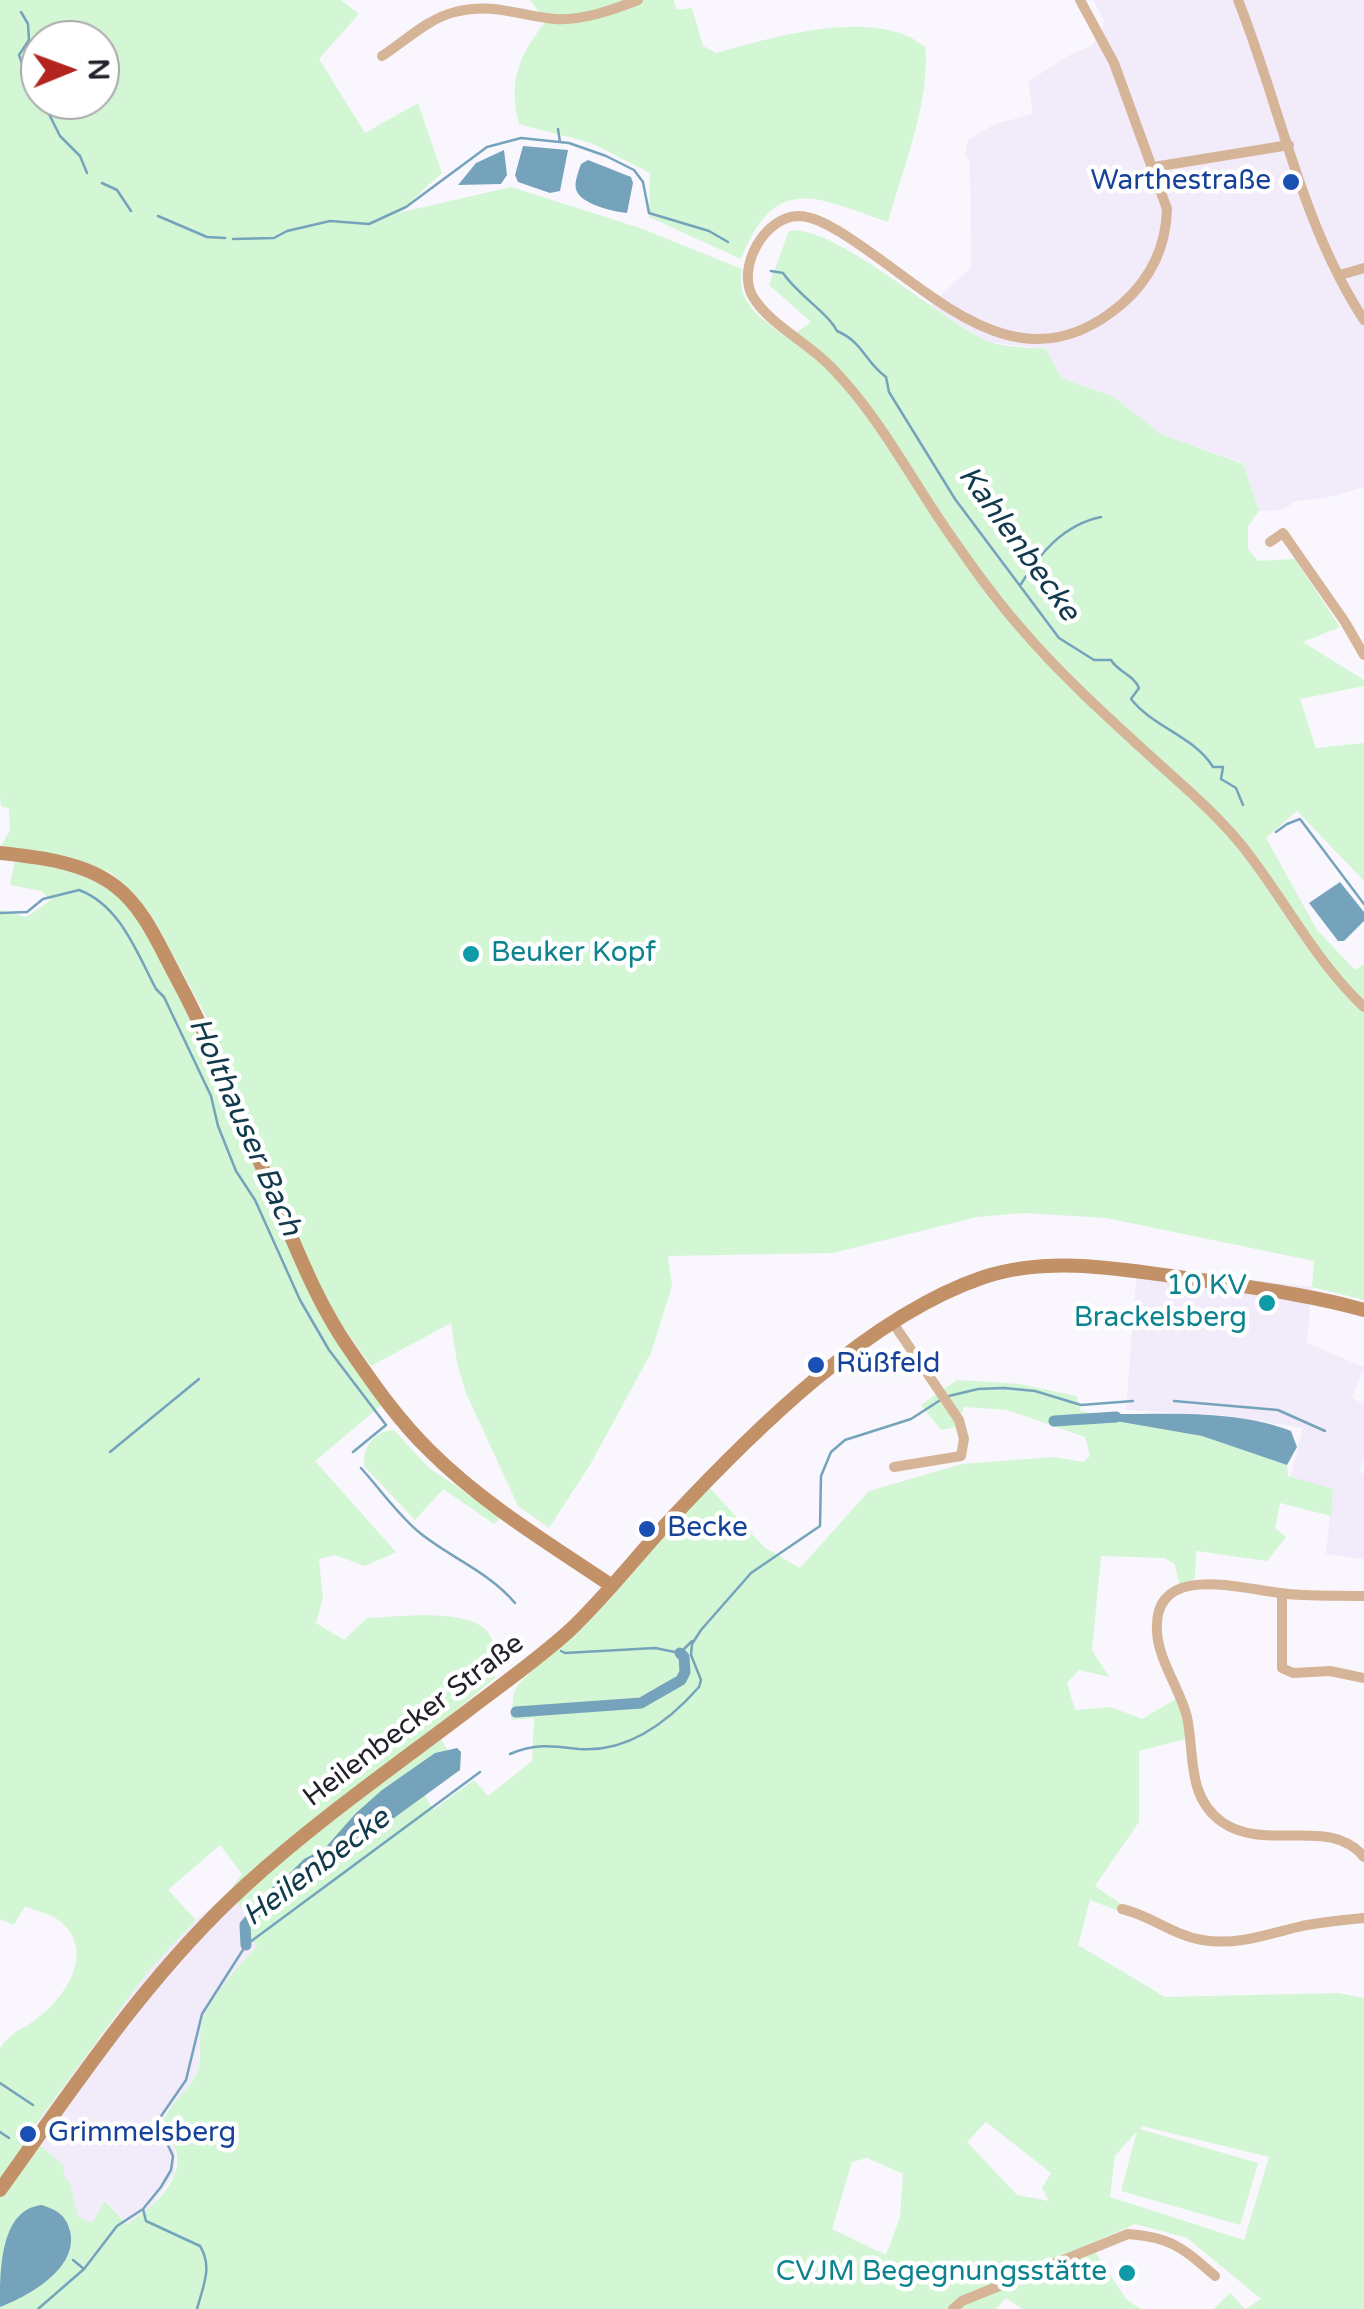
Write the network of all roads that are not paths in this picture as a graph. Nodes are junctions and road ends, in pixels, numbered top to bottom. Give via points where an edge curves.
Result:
1 (638, 0) edge
2 (1080, 0) edge
3 (1238, 0) edge
4 (382, 56) dead end
5 (1289, 145) junction
6 (1154, 167) junction
7 (1364, 268) edge
8 (1340, 275) junction
9 (1364, 320) edge
10 (1270, 542) dead end
11 (1364, 655) edge
12 (0, 854) edge
13 (1364, 1007) edge
14 (1364, 1310) edge
15 (893, 1324) junction
16 (894, 1467) dead end
17 (612, 1586) junction
18 (1282, 1594) junction
19 (1364, 1596) edge
20 (1364, 1678) edge
21 (1364, 1858) edge
22 (1122, 1909) dead end
23 (1364, 1918) edge
24 (0, 2190) edge
25 (1215, 2276) dead end
26 (953, 2309) edge

1 - 4 street via 555,19 484,8 452,12
2 - 6 street via 1114,63
3 - 5 street
5 - 6 street
5 - 8 street
6 - 13 street via 1166,209 1154,264 1116,308 1065,333 1028,339 968,322 866,248 798,216 782,220 758,244 748,282 765,311 832,367 872,416 1015,622 1239,842
7 - 8 street
8 - 9 street
10 - 11 street via 1282,533
12 - 17 main road via 89,872 131,901 201,1025 319,1300 362,1367 450,1469
14 - 15 main road, Heilenbecker Straße via 1226,1284 1053,1266 975,1281
15 - 16 street via 964,1438 960,1456
15 - 17 main road, Heilenbecker Straße via 779,1413
17 - 24 main road, Heilenbecker Straße via 552,1646 290,1848 206,1923 130,2012
18 - 19 street
18 - 20 street via 1282,1668
18 - 21 street via 1206,1582 1178,1590 1158,1616 1156,1634 1182,1699 1196,1785 1212,1814 1242,1833 1327,1836
22 - 23 street via 1170,1932 1236,1942
25 - 26 street via 1179,2244 1128,2234

